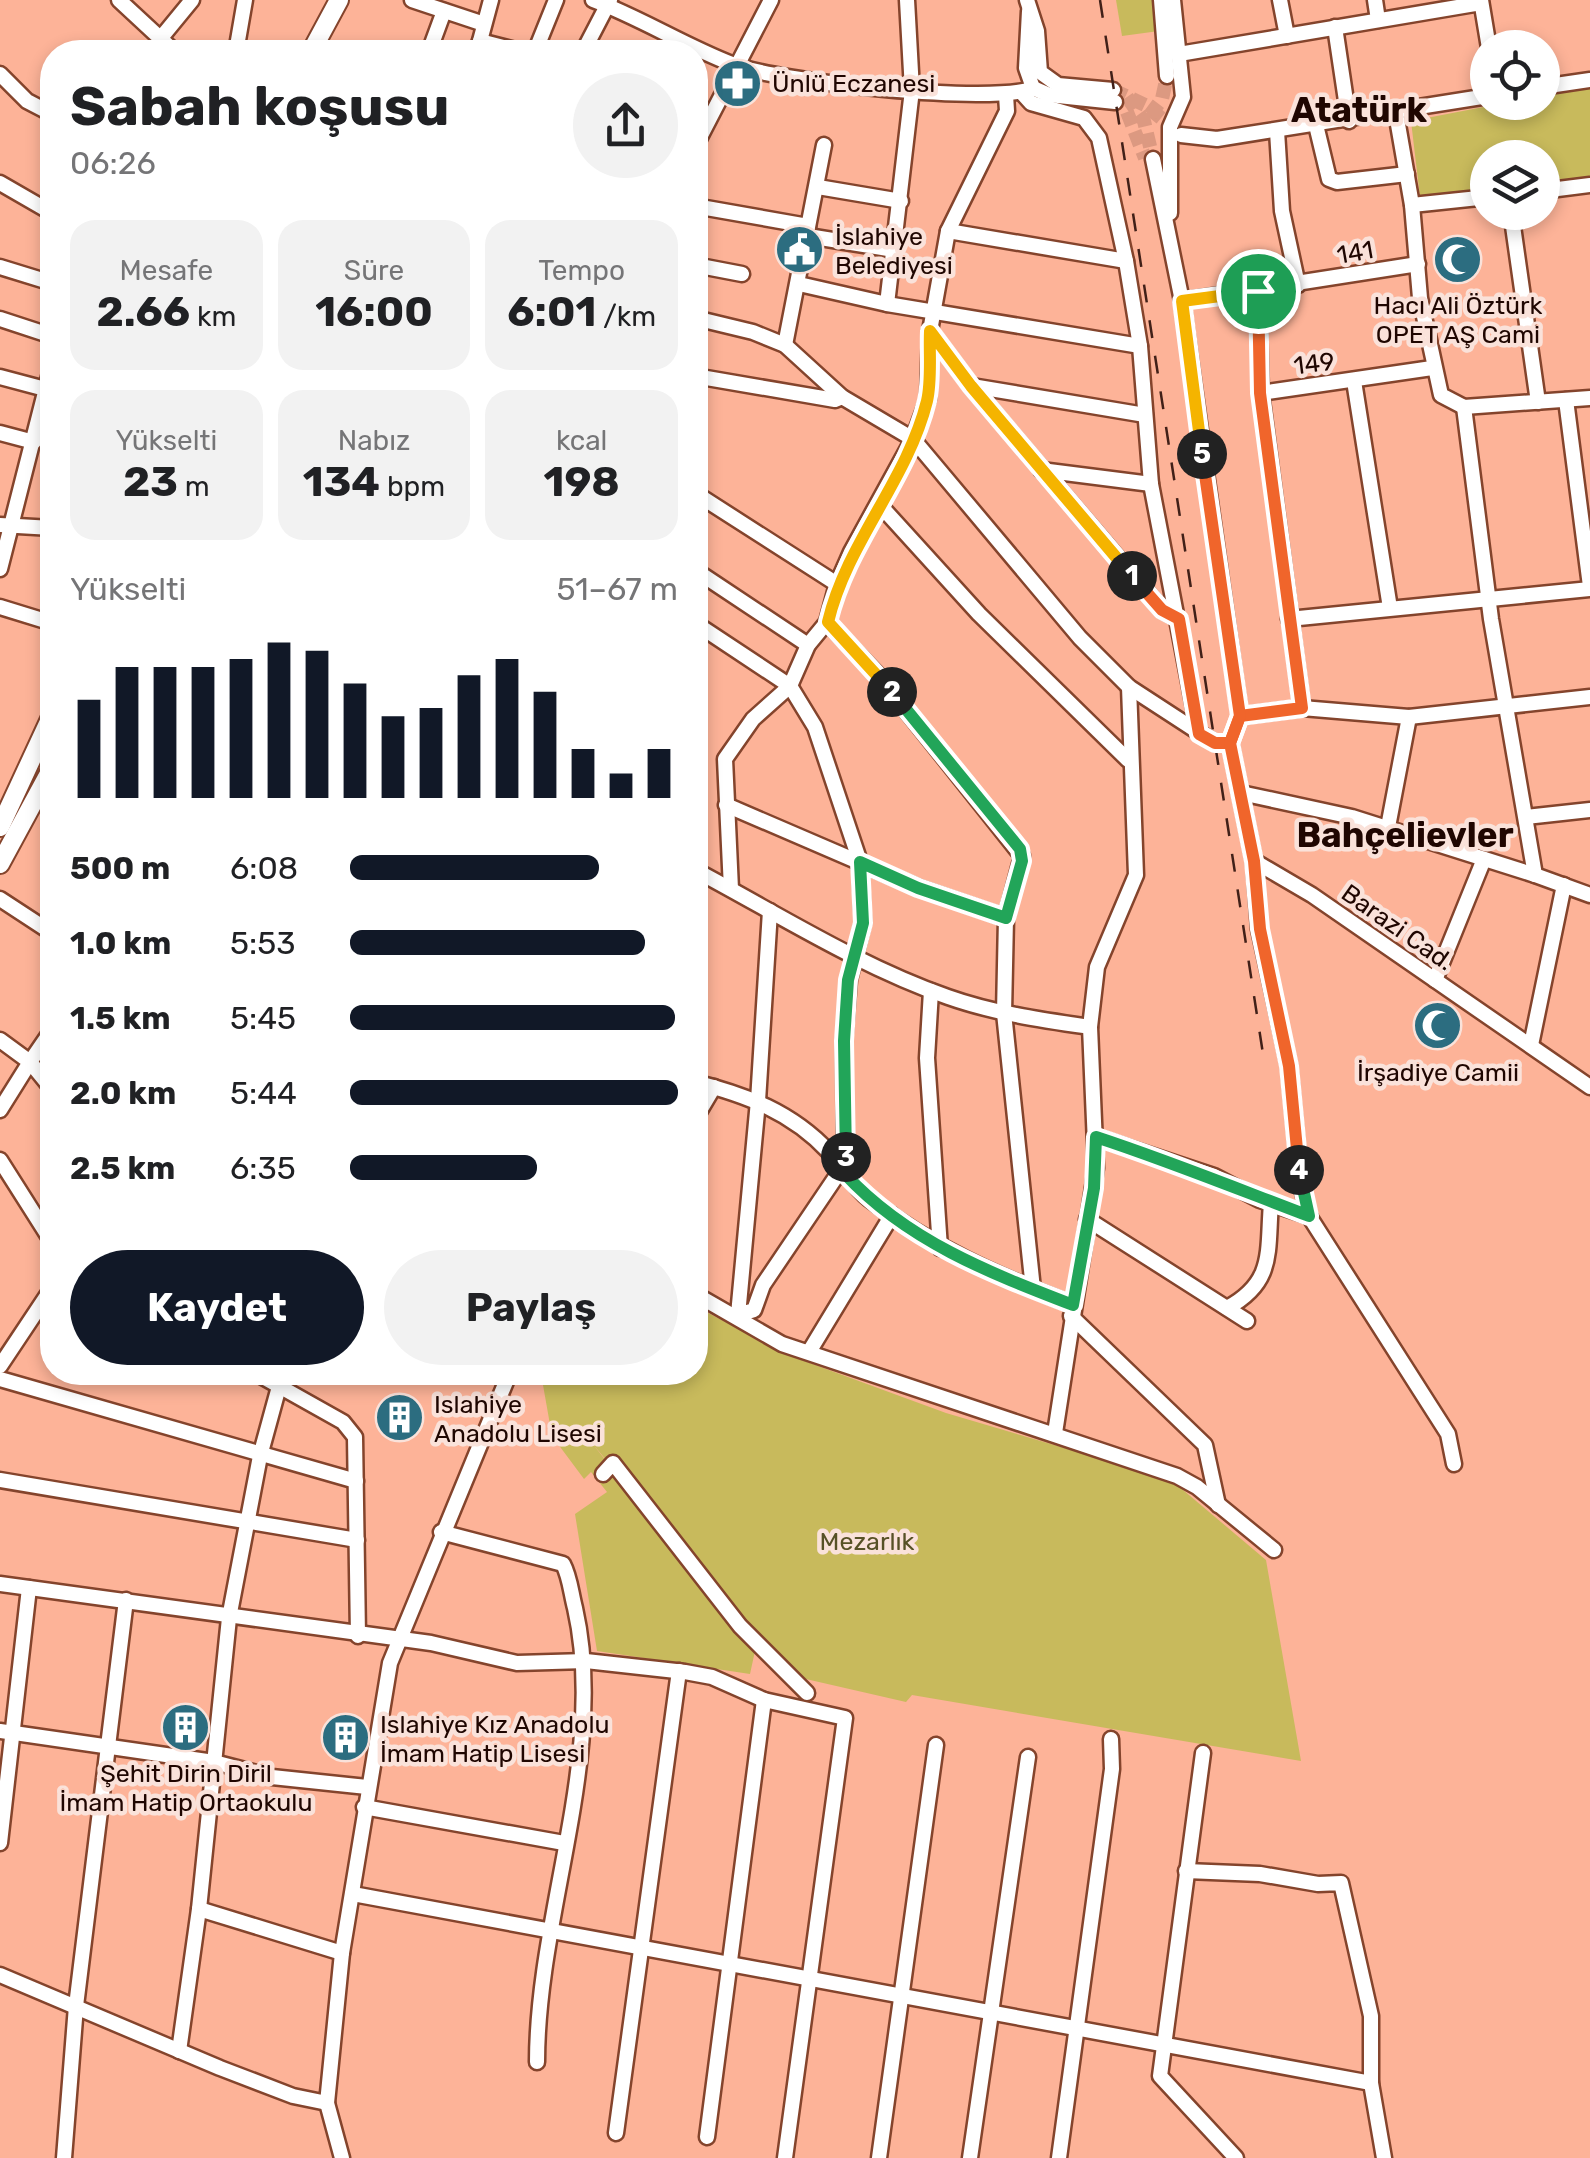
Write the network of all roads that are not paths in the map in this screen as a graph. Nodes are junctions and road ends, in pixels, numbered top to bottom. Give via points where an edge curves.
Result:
1 (192, 0) edge
2 (245, 0) edge
3 (326, 0) edge
4 (339, 0) edge
5 (412, 0) edge
6 (490, 0) edge
7 (556, 0) edge
8 (771, 0) edge
9 (907, 0) edge
10 (1160, 0) edge
11 (1173, 0) edge
12 (1280, 0) edge
13 (1375, 0) edge
14 (124, 2) edge
15 (603, 2) edge
16 (1481, 2) edge
17 (1028, 6) edge
18 (444, 11) junction
19 (1378, 20) junction
20 (484, 24) junction
21 (1336, 28) junction
22 (1486, 30) edge
23 (1287, 36) junction
24 (160, 39) joint
25 (238, 40) edge
26 (306, 40) edge
27 (318, 40) edge
28 (433, 40) edge
29 (480, 40) edge
30 (540, 40) edge
31 (588, 40) edge
32 (681, 40) edge
33 (708, 53) edge
34 (1179, 54) junction
35 (735, 66) junction
36 (0, 74) edge
37 (1167, 76) tunnel mouth
38 (1590, 80) edge
39 (1560, 84) edge
40 (912, 90) junction
41 (1028, 90) junction
42 (1006, 96) junction
43 (1470, 100) edge
44 (40, 108) edge
45 (1396, 114) junction
46 (708, 120) edge
47 (1348, 120) junction
48 (1316, 125) junction
49 (1277, 130) junction
50 (1181, 135) tunnel mouth
51 (824, 145) dead end
52 (1150, 158) tunnel mouth
53 (1406, 174) junction
54 (0, 183) edge
55 (1590, 185) edge
56 (818, 187) junction
57 (1560, 189) edge
58 (1470, 199) edge
59 (901, 201) junction
60 (1412, 205) junction
61 (40, 206) edge
62 (708, 209) edge
63 (1514, 230) edge
64 (808, 231) junction
65 (948, 231) junction
66 (1168, 239) junction
67 (894, 250) junction
68 (1126, 261) junction
69 (1418, 264) junction
70 (0, 266) edge
71 (708, 267) edge
72 (742, 274) dead end
73 (40, 279) edge
74 (799, 284) junction
75 (1298, 284) junction
76 (1258, 291) junction
77 (1182, 301) junction
78 (886, 304) junction
79 (934, 311) junction
80 (0, 319) edge
81 (708, 321) edge
82 (930, 331) junction
83 (40, 332) edge
84 (786, 345) junction
85 (1140, 346) junction
86 (1432, 368) junction
87 (0, 377) edge
88 (708, 378) edge
89 (1354, 381) junction
90 (971, 386) junction
91 (40, 388) edge
92 (1260, 393) junction
93 (842, 397) junction
94 (1590, 398) edge
95 (1566, 400) junction
96 (1538, 402) junction
97 (1464, 406) junction
98 (1145, 416) junction
99 (40, 421) edge
100 (0, 433) edge
101 (913, 438) junction
102 (34, 442) junction
103 (1040, 470) junction
104 (1151, 484) junction
105 (708, 501) edge
106 (879, 504) junction
107 (7, 527) edge
108 (40, 528) edge
109 (0, 569) edge
110 (708, 579) edge
111 (837, 584) junction
112 (1590, 588) edge
113 (1489, 601) junction
114 (0, 606) edge
115 (1390, 608) junction
116 (40, 619) edge
117 (1179, 619) junction
118 (1289, 619) junction
119 (828, 622) junction
120 (708, 632) edge
121 (808, 645) junction
122 (790, 686) junction
123 (1129, 688) junction
124 (1590, 697) edge
125 (1508, 707) junction
126 (1302, 708) junction
127 (1240, 716) junction
128 (1409, 717) junction
129 (1199, 734) junction
130 (40, 741) edge
131 (1230, 743) junction
132 (1128, 760) junction
133 (40, 790) edge
134 (1241, 793) junction
135 (726, 805) junction
136 (1590, 810) edge
137 (1526, 818) junction
138 (0, 826) edge
139 (1388, 827) junction
140 (1484, 859) junction
141 (1254, 861) junction
142 (860, 862) junction
143 (0, 864) edge
144 (1535, 875) junction
145 (708, 877) edge
146 (1564, 886) junction
147 (731, 889) junction
148 (1590, 894) edge
149 (0, 899) edge
150 (770, 910) junction
151 (1006, 918) junction
152 (40, 924) edge
153 (856, 957) junction
154 (1435, 980) junction
155 (932, 991) junction
156 (1004, 1013) junction
157 (1090, 1027) junction
158 (0, 1040) edge
159 (1531, 1046) junction
160 (40, 1047) edge
161 (30, 1062) junction
162 (40, 1074) edge
163 (708, 1085) edge
164 (714, 1086) junction
165 (1590, 1087) edge
166 (708, 1096) edge
167 (758, 1101) junction
168 (0, 1110) edge
169 (1096, 1137) junction
170 (0, 1160) edge
171 (844, 1171) junction
172 (1271, 1204) junction
173 (892, 1215) junction
174 (1309, 1216) junction
175 (1087, 1219) junction
176 (40, 1223) edge
177 (940, 1248) junction
178 (1032, 1289) junction
179 (708, 1300) edge
180 (40, 1306) edge
181 (1226, 1308) junction
182 (1072, 1310) junction
183 (738, 1314) junction
184 (1246, 1321) dead end
185 (809, 1352) junction
186 (0, 1366) edge
187 (0, 1379) edge
188 (280, 1385) edge
189 (290, 1385) edge
190 (504, 1385) edge
191 (1054, 1433) junction
192 (260, 1456) junction
193 (1454, 1464) dead end
194 (603, 1474) dead end
195 (0, 1480) edge
196 (356, 1480) junction
197 (1218, 1505) junction
198 (249, 1521) junction
199 (441, 1532) junction
200 (357, 1540) junction
201 (1274, 1550) dead end
202 (0, 1584) edge
203 (29, 1588) junction
204 (126, 1600) junction
205 (228, 1618) junction
206 (358, 1636) junction
207 (398, 1638) junction
208 (586, 1661) junction
209 (679, 1671) junction
210 (806, 1693) dead end
211 (764, 1700) junction
212 (7, 1732) edge
213 (1111, 1739) dead end
214 (111, 1745) junction
215 (936, 1745) dead end
216 (1203, 1753) dead end
217 (1028, 1757) dead end
218 (214, 1762) junction
219 (366, 1787) junction
220 (364, 1807) junction
221 (0, 1843) edge
222 (564, 1843) junction
223 (1186, 1872) junction
224 (353, 1894) junction
225 (199, 1909) junction
226 (550, 1930) junction
227 (640, 1947) junction
228 (342, 1953) junction
229 (727, 1963) junction
230 (0, 1975) edge
231 (811, 1978) junction
232 (901, 1994) junction
233 (76, 2006) junction
234 (991, 2010) junction
235 (1076, 2025) junction
236 (1163, 2041) junction
237 (179, 2051) junction
238 (537, 2062) dead end
239 (1371, 2083) junction
240 (327, 2103) junction
241 (616, 2133) dead end
242 (707, 2136) dead end
243 (64, 2158) edge
244 (342, 2158) edge
245 (785, 2158) edge
246 (879, 2158) edge
247 (970, 2158) edge
248 (1059, 2158) edge
249 (1236, 2158) edge
250 (1384, 2158) edge

1 - 24 street
2 - 25 street
3 - 26 main road
4 - 27 main road
5 - 18 street
6 - 20 street
7 - 30 street
8 - 35 street
9 - 40 street
10 - 37 street
11 - 34 street
12 - 23 street
13 - 19 street
14 - 24 street
15 - 31 street
15 - 32 street
16 - 19 street
16 - 22 street
17 - 41 street
17 - 41 street via 1036,65 1046,78 1114,96
18 - 20 street
18 - 28 street
19 - 21 street
20 - 29 street
21 - 23 street
21 - 47 street
23 - 34 street
33 - 35 street
34 - 66 street via 1182,97 1168,146
35 - 40 street
35 - 46 street
36 - 44 street
38 - 39 street
40 - 42 street
40 - 59 street
41 - 42 street
41 - 68 street via 1031,103 1084,118 1098,138
42 - 65 street via 1007,110
43 - 45 street
45 - 47 street
45 - 53 street
47 - 48 street
48 - 49 street
48 - 53 street via 1329,179
49 - 50 street via 1217,140
49 - 75 street via 1282,211
51 - 56 street
52 - 66 street via 1156,216
53 - 60 street
54 - 61 street
55 - 57 street
56 - 59 street
56 - 64 street
58 - 60 street
59 - 67 street
60 - 69 street
62 - 64 street
63 - 96 street
64 - 67 street
64 - 74 street
65 - 68 street
65 - 79 street
66 - 77 street
67 - 78 street
68 - 85 street
69 - 75 street, 141
69 - 86 street
70 - 73 street
71 - 72 street
74 - 78 street
74 - 84 street
75 - 76 street, 141
76 - 77 street, 141
76 - 92 street
77 - 127 street
78 - 79 street
79 - 82 street
79 - 85 street
80 - 83 street
81 - 84 street
82 - 90 street
82 - 101 street via 928,399
84 - 93 street
85 - 98 street
86 - 89 street, 149
86 - 97 street via 1446,401
87 - 91 street
88 - 93 street
89 - 92 street, 149
89 - 115 street
90 - 98 street
90 - 103 street
92 - 118 street
93 - 101 street
94 - 95 street
95 - 96 street
95 - 112 street
96 - 97 street
97 - 113 street
98 - 104 street
99 - 102 street
100 - 102 street
101 - 106 street
101 - 123 street
102 - 107 street
103 - 104 street
103 - 117 street via 1162,610
104 - 117 street
105 - 111 street
106 - 111 street
106 - 132 street via 979,614
107 - 108 street
107 - 109 street
110 - 121 street
111 - 119 street
112 - 113 street
113 - 115 street
113 - 125 street
114 - 116 street
115 - 118 street
117 - 129 street
118 - 126 street
119 - 121 street
119 - 151 street via 1020,849
120 - 122 street
121 - 122 street
122 - 135 street via 730,748 724,760
122 - 142 street via 815,726
123 - 129 street
123 - 132 street
124 - 125 street
125 - 128 street
125 - 137 street
126 - 127 street
126 - 128 street
127 - 131 street
128 - 139 street
129 - 131 street
130 - 138 main road
131 - 134 street
132 - 157 street via 1136,875 1099,958
133 - 143 main road
134 - 139 street
134 - 141 street
135 - 142 street
135 - 147 street
136 - 137 street
137 - 144 street
139 - 140 street
140 - 144 street
140 - 154 street
141 - 154 street, Barazi Cad.
141 - 174 street
142 - 151 street
142 - 153 street via 863,923
144 - 146 street
145 - 147 street
146 - 148 street
146 - 159 street
147 - 150 street
149 - 152 street
150 - 153 street
150 - 167 street
151 - 156 street
153 - 155 street
153 - 171 street via 844,1041
154 - 159 street, Barazi Cad.
155 - 156 street
155 - 177 street via 927,1058
156 - 157 street
156 - 178 street
157 - 169 street
158 - 161 street
159 - 165 street, Barazi Cad.
160 - 161 street
161 - 162 street
161 - 168 street
163 - 164 street
164 - 166 street
164 - 167 street
167 - 171 street via 812,1136
167 - 183 street
169 - 172 street via 1214,1176
169 - 175 street
170 - 176 street
171 - 173 street
171 - 183 street via 763,1286 754,1310
172 - 174 street
172 - 181 street via 1262,1280
173 - 177 street
173 - 185 street
174 - 193 street via 1448,1434
175 - 181 street
175 - 182 street
177 - 178 street
178 - 182 street
179 - 183 street
180 - 186 street
181 - 184 street
182 - 191 street
182 - 197 street via 1205,1444
183 - 185 street via 782,1344
185 - 191 street
187 - 192 street
188 - 192 street
189 - 196 street via 352,1431
190 - 199 street
191 - 197 street via 1177,1476
192 - 196 street
192 - 198 street
194 - 210 street via 613,1463 740,1626
195 - 198 street
196 - 200 street
197 - 201 street
198 - 200 street
198 - 205 street
199 - 207 street
199 - 208 street via 563,1564
200 - 206 street
202 - 203 street
203 - 204 street
203 - 212 street
204 - 205 street
204 - 214 street
205 - 206 street
205 - 218 street
206 - 207 street
207 - 208 street via 517,1663
207 - 219 street
208 - 209 street
208 - 222 street
209 - 211 street
209 - 227 street
211 - 229 street
211 - 231 street via 838,1714 846,1723
212 - 214 street
212 - 221 street
213 - 235 street
214 - 218 street
214 - 233 street
215 - 232 street
216 - 223 street
217 - 234 street
218 - 219 street via 272,1777
218 - 225 street
219 - 220 street
220 - 222 street
220 - 224 street
222 - 226 street
223 - 236 street
223 - 239 street via 1341,1882 1371,2016
224 - 226 street
224 - 228 street
225 - 228 street
225 - 237 street
226 - 227 street
226 - 238 street
227 - 229 street
227 - 241 street
228 - 240 street
229 - 231 street
229 - 242 street
230 - 233 street
231 - 232 street
231 - 245 street
232 - 234 street
232 - 246 street
233 - 237 street
233 - 243 street
234 - 235 street
234 - 247 street
235 - 236 street
235 - 248 street
236 - 239 street
236 - 249 street via 1160,2076
237 - 240 street
239 - 250 street
240 - 244 street

